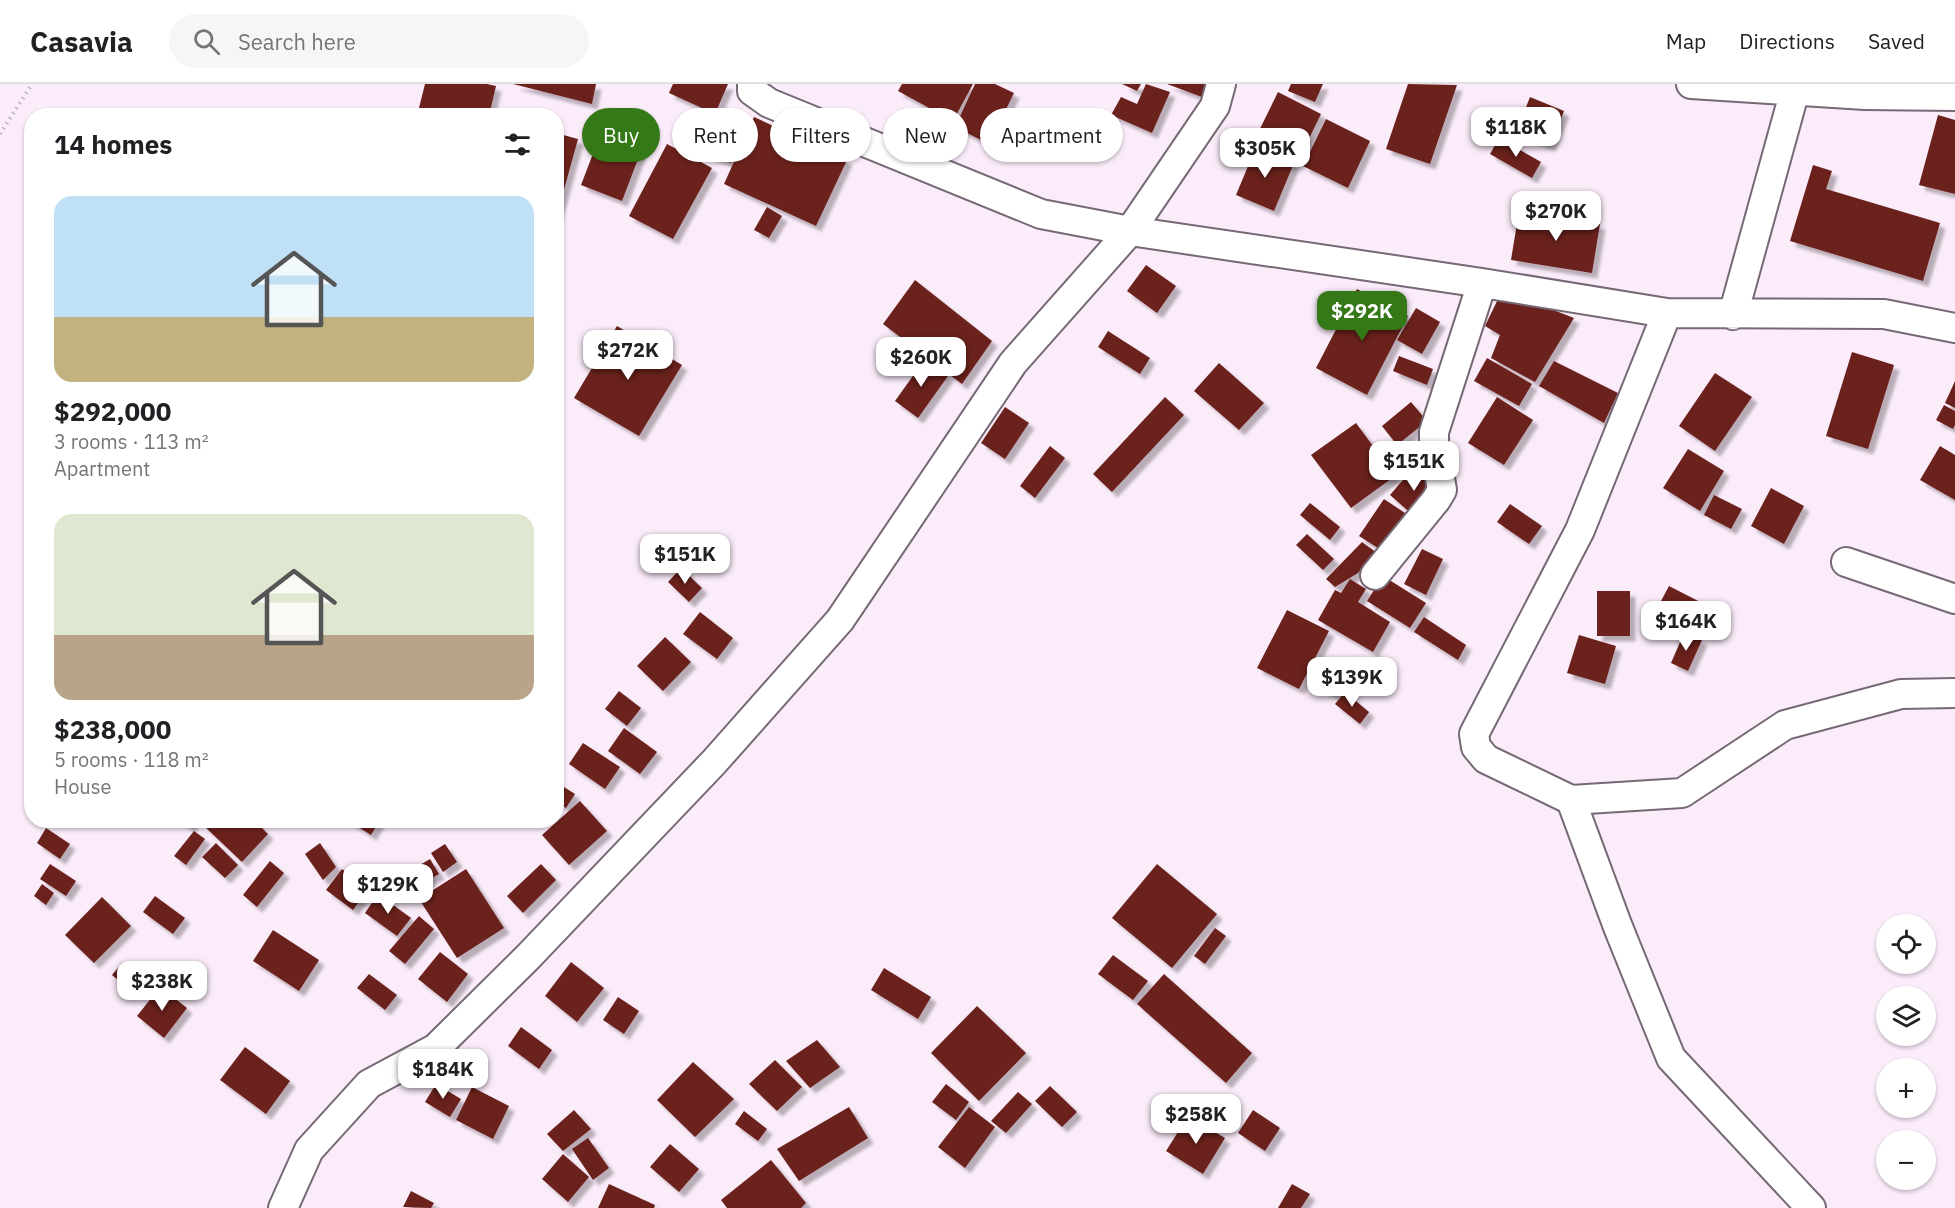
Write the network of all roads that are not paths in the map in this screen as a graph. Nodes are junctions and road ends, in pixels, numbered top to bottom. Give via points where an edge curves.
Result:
1 (752, 84) edge
2 (1221, 84) edge
3 (1691, 84) edge
4 (1867, 89) edge
5 (1795, 90) junction
6 (1955, 96) edge
7 (1130, 231) junction
8 (1482, 283) junction
9 (1667, 313) junction
10 (1733, 315) junction
11 (1955, 328) edge
12 (1846, 562) dead end
13 (1375, 575) dead end
14 (1955, 599) edge
15 (1955, 693) edge
16 (1571, 800) junction
17 (283, 1208) edge
18 (1811, 1208) edge

1 - 7 street via 752,91 769,103 1041,214
2 - 7 street via 1215,106
3 - 5 street
4 - 5 street
4 - 6 street
5 - 10 street
7 - 8 street
7 - 17 street via 1013,363 840,620 714,762 436,1048 369,1084 309,1150
8 - 9 street
8 - 13 street via 1434,432 1442,490
9 - 10 street
9 - 16 street via 1580,530 1474,734 1476,747 1486,759
10 - 11 street via 1884,314
12 - 14 street
15 - 16 street via 1901,694 1785,725 1682,793
16 - 18 street via 1671,1059

